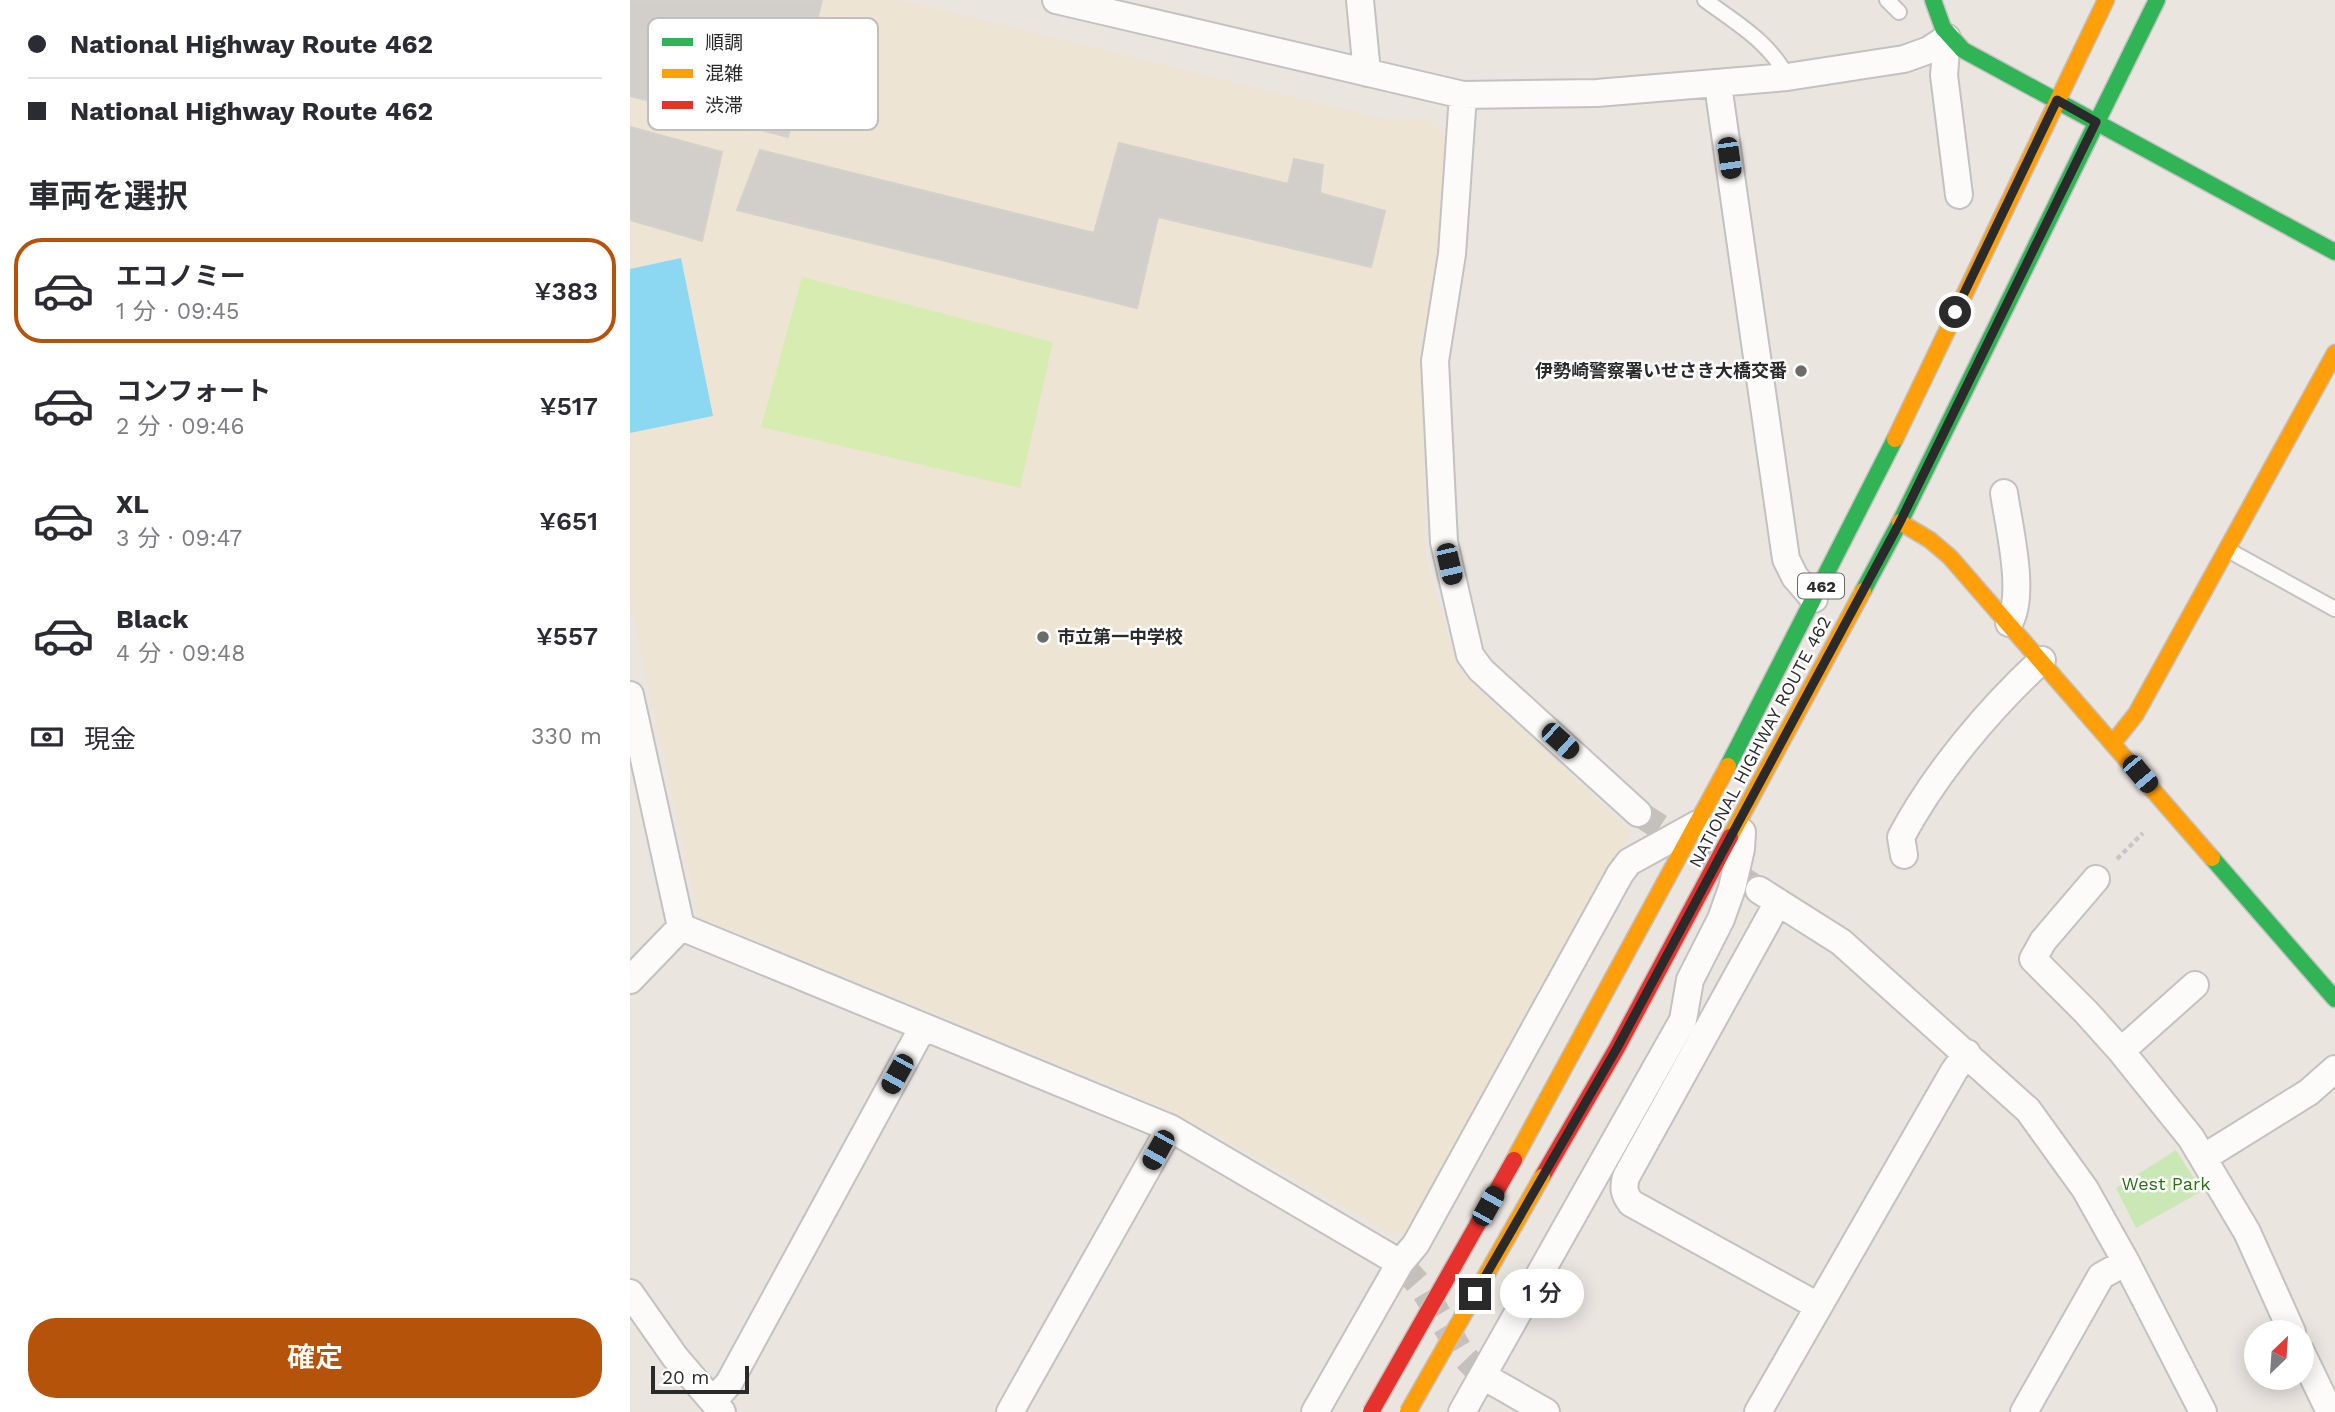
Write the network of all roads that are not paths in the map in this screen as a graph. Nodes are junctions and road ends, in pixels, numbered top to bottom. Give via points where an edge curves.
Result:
1 (1056, 0) edge
2 (1360, 0) edge
3 (1705, 0) edge
4 (1887, 0) edge
5 (1933, 0) edge
6 (2106, 0) edge
7 (2157, 0) edge
8 (1142, 10) edge
9 (1899, 12) dead end
10 (1947, 38) junction
11 (1367, 73) junction
12 (1787, 77) junction
13 (1718, 85) junction
14 (1463, 95) junction
15 (2057, 100) junction
16 (2096, 122) junction
17 (1959, 195) dead end
18 (2335, 252) edge
19 (2335, 353) edge
20 (2004, 493) dead end
21 (1900, 522) junction
22 (2227, 549) junction
23 (1814, 599) junction
24 (2335, 609) edge
25 (2009, 623) junction
26 (2042, 660) junction
27 (630, 695) edge
28 (2113, 744) junction
29 (1639, 813) tunnel mouth
30 (1742, 817) junction
31 (1698, 824) junction
32 (1903, 855) dead end
33 (2095, 880) road end
34 (681, 927) junction
35 (630, 980) edge
36 (2195, 985) dead end
37 (2335, 999) edge
38 (923, 1027) junction
39 (2121, 1051) junction
40 (1967, 1053) junction
41 (2335, 1069) edge
42 (1170, 1128) junction
43 (2203, 1158) junction
44 (2126, 1262) junction
45 (1401, 1263) junction
46 (630, 1293) edge
47 (1818, 1307) junction
48 (2287, 1320) edge
49 (1483, 1376) junction
50 (2314, 1379) edge
51 (718, 1407) edge
52 (1010, 1412) edge
53 (1315, 1412) edge
54 (1371, 1412) edge
55 (1408, 1412) edge
56 (1462, 1412) edge
57 (1546, 1412) edge
58 (1758, 1412) edge
59 (2024, 1412) edge
60 (2203, 1412) edge
61 (2330, 1412) edge

1 - 8 street
2 - 11 street
3 - 12 lane via 1765,45
4 - 9 lane
5 - 10 main road
6 - 15 main road, NATIONAL HIGHWAY ROUTE 462 / 462
7 - 16 main road, NATIONAL HIGHWAY ROUTE 462 / 462
8 - 11 street
10 - 12 street via 1904,60
10 - 15 main road
10 - 17 street via 1944,75
11 - 14 street
12 - 13 street
13 - 14 street
13 - 23 street via 1786,559
14 - 29 street via 1452,254 1435,361 1444,542 1470,655
15 - 16 main road
15 - 23 main road, NATIONAL HIGHWAY ROUTE 462 / 462
16 - 18 main road
16 - 21 main road, NATIONAL HIGHWAY ROUTE 462 / 462
19 - 22 main road
20 - 25 street via 2017,593
21 - 25 main road via 1950,556
21 - 30 main road, NATIONAL HIGHWAY ROUTE 462 / 462
22 - 24 lane
22 - 28 main road via 2136,714
23 - 31 main road, NATIONAL HIGHWAY ROUTE 462 / 462
25 - 26 main road
26 - 28 main road
26 - 32 street via 1957,753 1901,836
27 - 34 street
28 - 37 main road
30 - 49 street via 1732,888 1690,980 1683,1020
30 - 55 main road, NATIONAL HIGHWAY ROUTE 462 / 462, bridge via 1617,1048
31 - 45 street via 1629,862 1620,874 1416,1244
31 - 54 main road, NATIONAL HIGHWAY ROUTE 462 / 462, bridge
33 - 39 street via 2043,940 2033,959
34 - 35 street
34 - 38 street
36 - 39 street
38 - 42 street
38 - 51 street
39 - 43 street
40 - 44 street via 2028,1110 2085,1189
40 - 47 street
40 - 47 street via 1840,942 1769,896 1624,1187 1631,1203
41 - 43 street via 2309,1092
42 - 45 street
42 - 52 street
43 - 48 street via 2247,1232
44 - 59 street via 2101,1276
44 - 60 street
45 - 53 street
46 - 51 street
47 - 58 street
49 - 56 street
49 - 57 street
50 - 61 street

